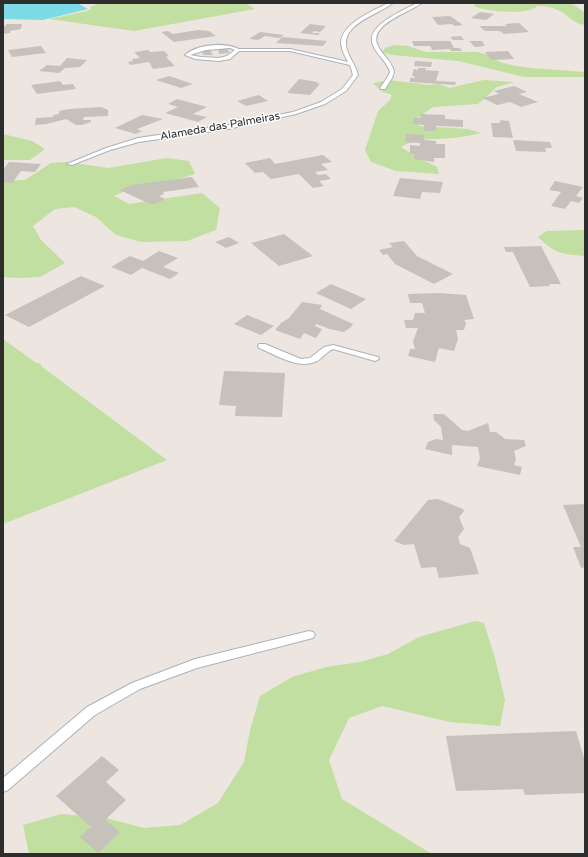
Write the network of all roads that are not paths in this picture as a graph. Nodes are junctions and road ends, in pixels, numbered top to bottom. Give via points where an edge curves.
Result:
1 (391, 3) edge
2 (420, 3) edge
3 (238, 50) junction
4 (352, 64) junction
5 (383, 88) dead end
6 (70, 164) dead end
7 (262, 346) dead end
8 (375, 359) dead end
9 (309, 635) dead end
10 (3, 786) edge

1 - 4 lane, Alameda das Palmeiras via 360,20 346,32 343,46
2 - 5 lane via 394,16 379,28 374,36 375,45 392,72
3 - 3 lane via 228,58 200,59 187,55 202,48 231,47
3 - 4 lane via 290,50
4 - 6 lane, Alameda das Palmeiras via 356,75 348,89 291,114 248,124 147,138
7 - 8 lane via 305,362 313,360 327,348 333,347
9 - 10 lane via 195,664 136,686 91,711

